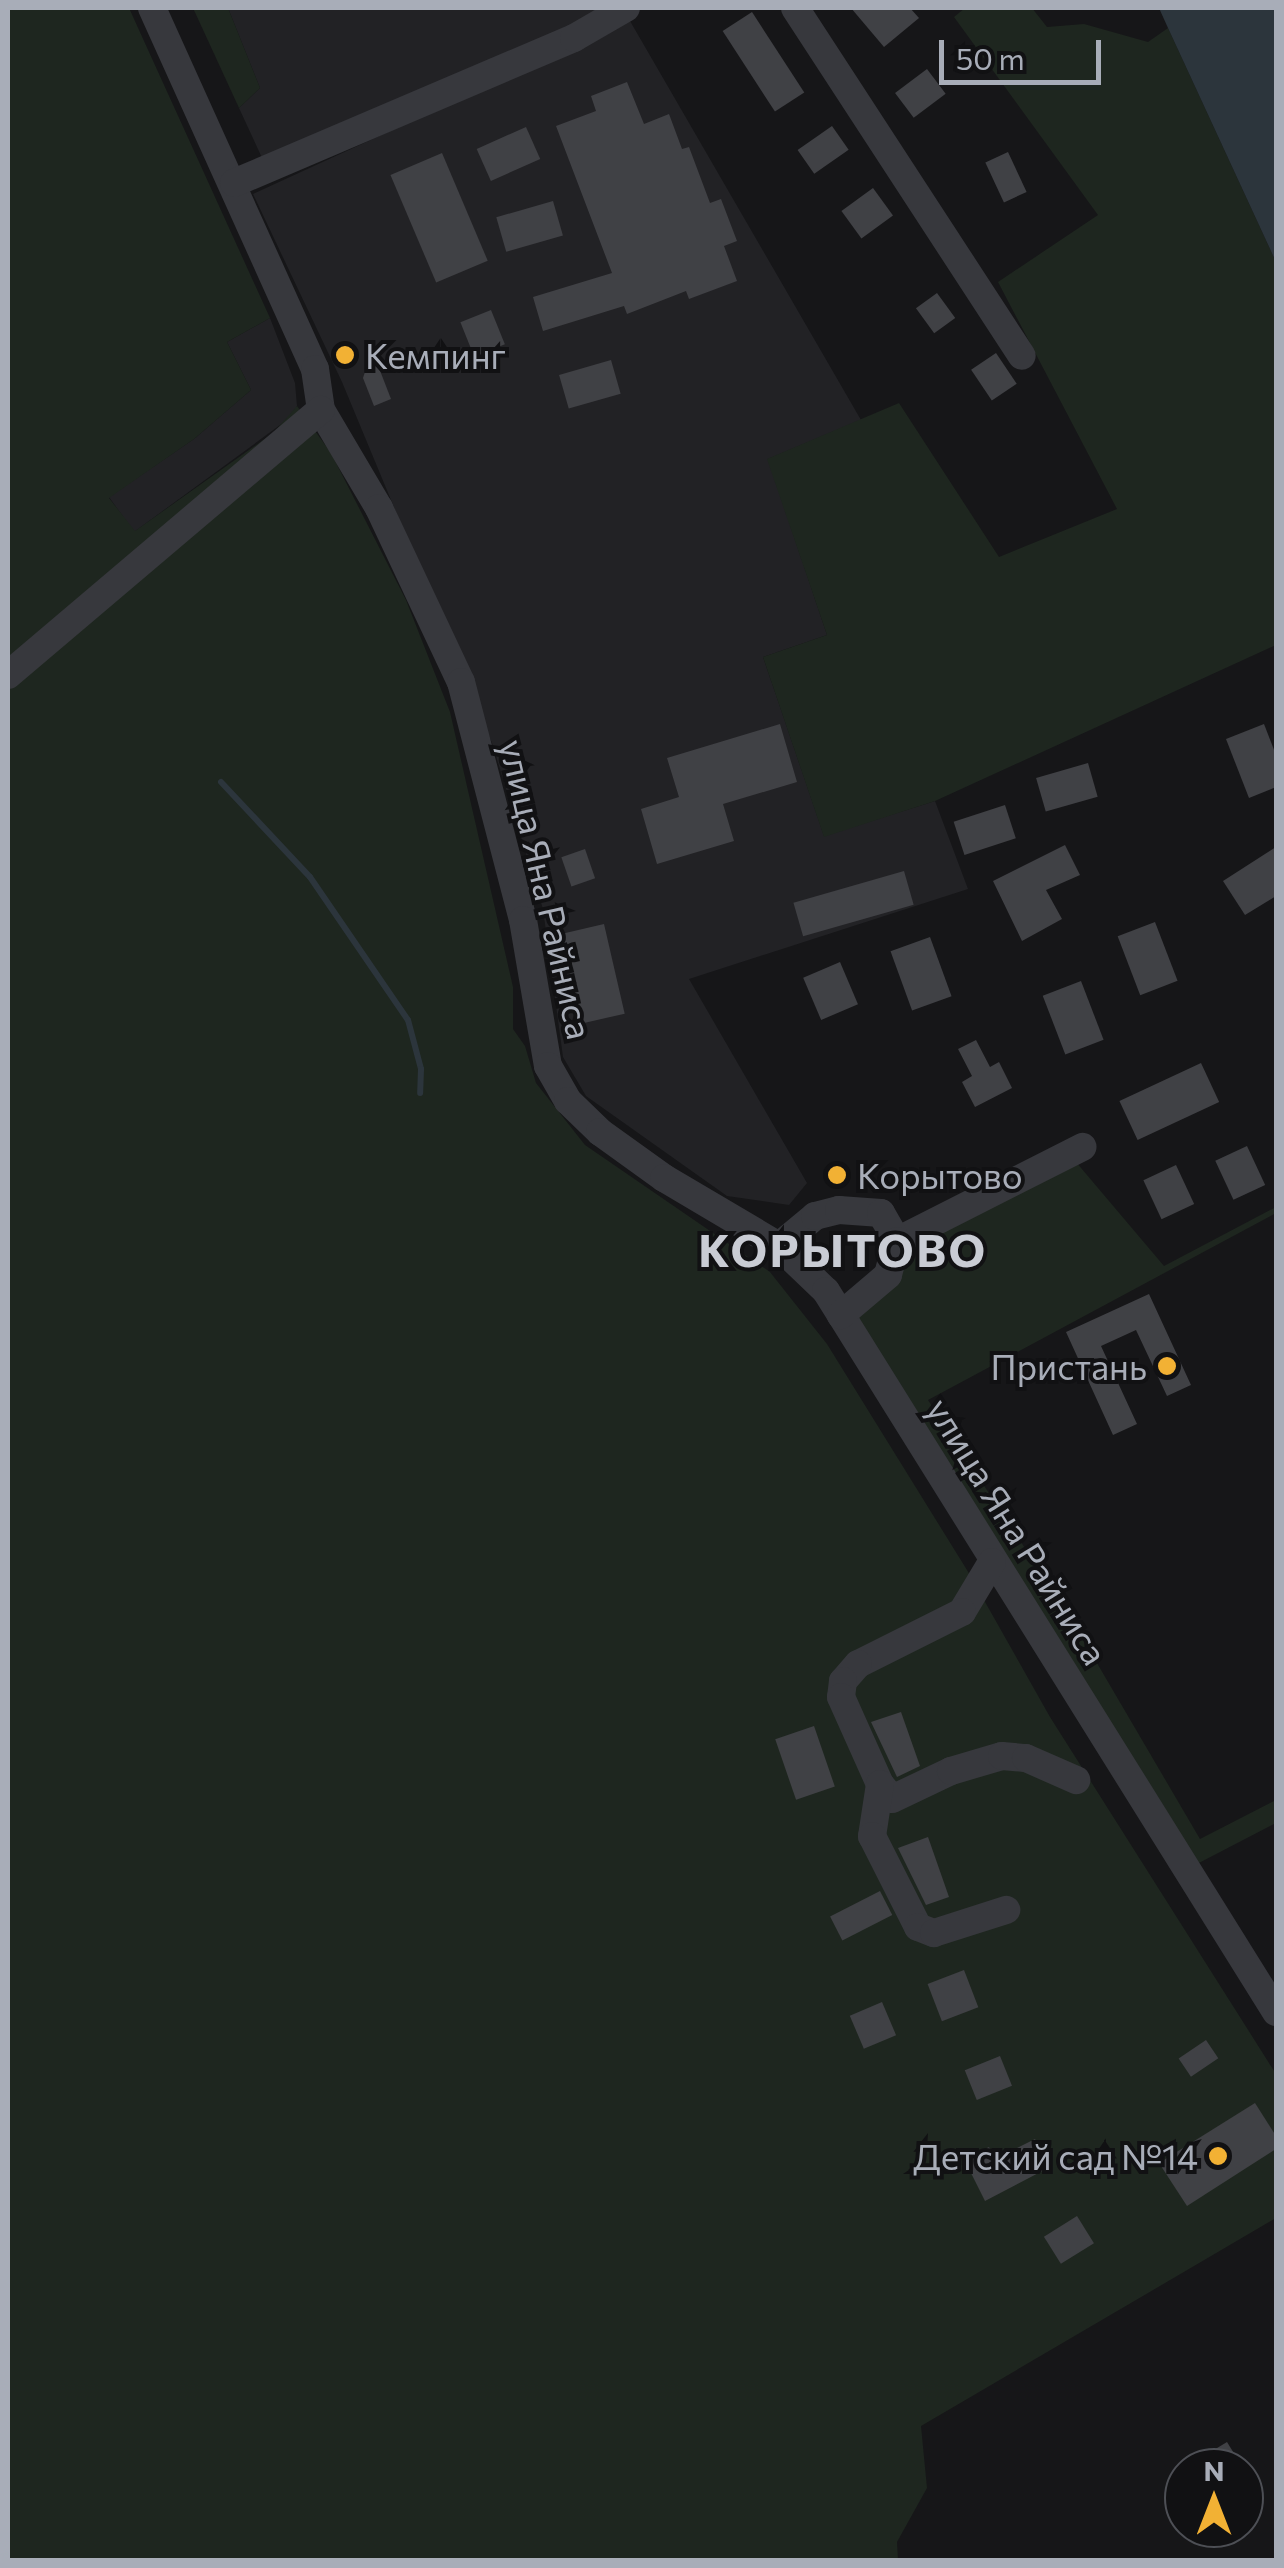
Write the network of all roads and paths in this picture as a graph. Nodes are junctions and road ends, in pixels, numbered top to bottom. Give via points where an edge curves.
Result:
1 (152, 8) edge
2 (626, 8) edge
3 (795, 8) edge
4 (234, 184) junction
5 (1022, 356) dead end
6 (322, 410) junction
7 (8, 675) edge
8 (1082, 1147) dead end
9 (896, 1241) junction
10 (779, 1246) junction
11 (841, 1315) junction
12 (992, 1562) junction
13 (1076, 1780) dead end
14 (880, 1784) junction
15 (1006, 1910) dead end
16 (1276, 2012) edge

1 - 4 street, улица Яна Райниса
2 - 4 street via 574,38
3 - 5 street
4 - 6 street, улица Яна Райниса via 315,369
6 - 7 street
6 - 10 street, улица Яна Райниса via 379,508 461,682 523,920 548,1066 568,1101 600,1132
8 - 9 street
9 - 10 street via 881,1213 839,1210 815,1216
9 - 11 street via 888,1275
10 - 11 street, улица Яна Райниса
11 - 12 street, улица Яна Райниса
12 - 14 street via 962,1612 858,1664 843,1681 841,1697
12 - 16 street, улица Яна Райниса
13 - 14 street via 1026,1758 1002,1756 892,1799
14 - 15 street via 872,1836 918,1927 934,1933

